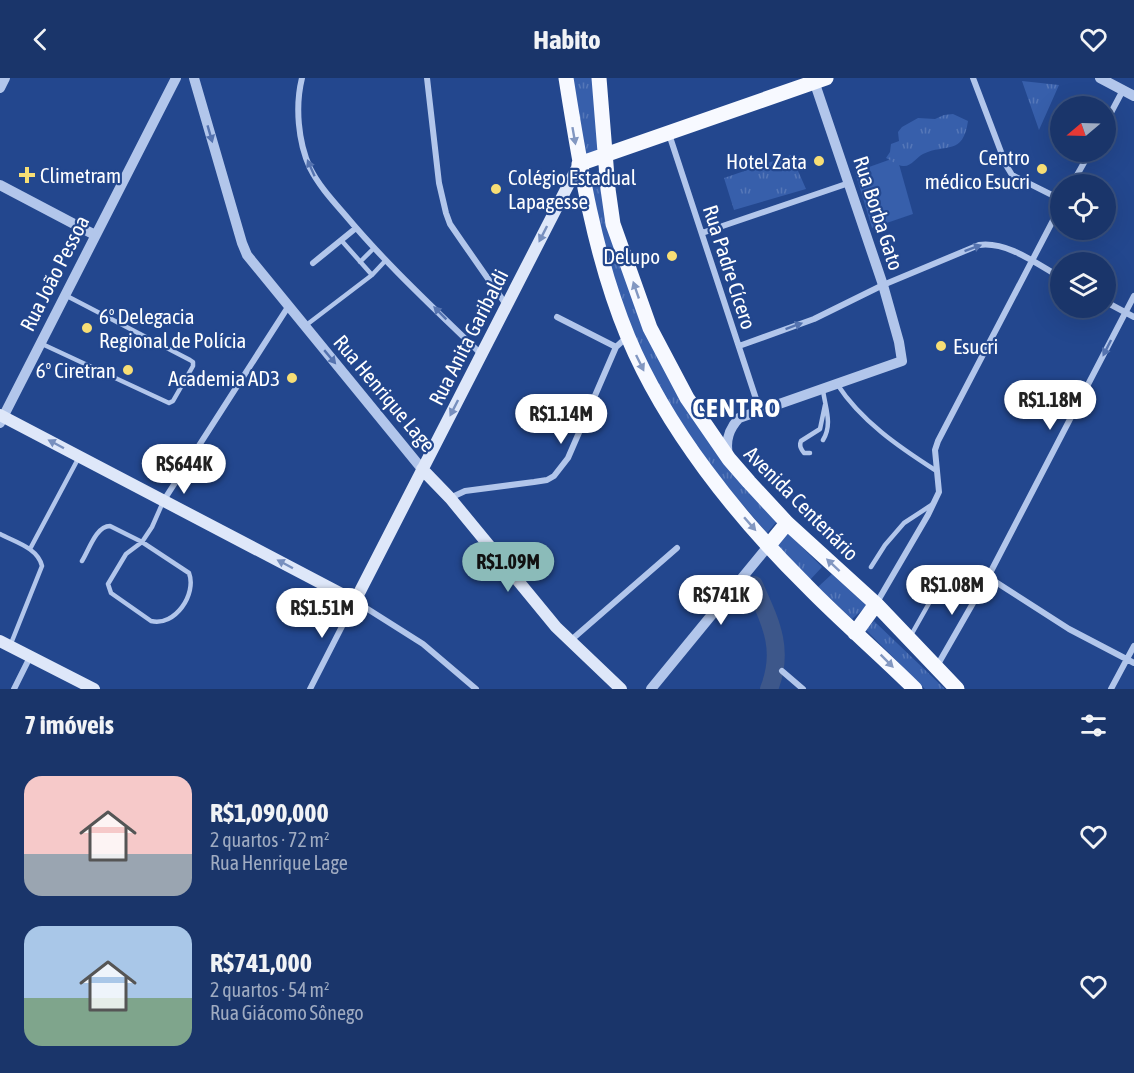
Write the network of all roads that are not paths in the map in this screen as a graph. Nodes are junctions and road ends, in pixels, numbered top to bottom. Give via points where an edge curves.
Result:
1 (5, 78) edge
2 (176, 78) edge
3 (194, 78) edge
4 (302, 78) edge
5 (427, 78) edge
6 (566, 78) edge
7 (973, 78) edge
8 (1100, 78) edge
9 (599, 79) edge
10 (818, 79) edge
11 (0, 88) edge
12 (1123, 90) junction
13 (1134, 96) edge
14 (1116, 103) edge
15 (669, 133) junction
16 (605, 155) junction
17 (579, 164) junction
18 (849, 183) junction
19 (0, 185) edge
20 (1050, 194) edge
21 (1050, 226) edge
22 (356, 228) junction
23 (702, 233) junction
24 (95, 235) junction
25 (341, 240) junction
26 (374, 248) junction
27 (386, 260) junction
28 (1032, 261) junction
29 (360, 262) junction
30 (313, 263) dead end
31 (1050, 271) edge
32 (372, 274) junction
33 (883, 285) junction
34 (65, 295) junction
35 (1134, 296) edge
36 (507, 306) junction
37 (288, 307) junction
38 (1116, 308) edge
39 (1125, 313) junction
40 (557, 317) dead end
41 (1134, 317) edge
42 (304, 327) junction
43 (622, 341) junction
44 (40, 343) junction
45 (739, 346) junction
46 (482, 354) junction
47 (837, 384) junction
48 (823, 390) junction
49 (825, 405) junction
50 (760, 411) junction
51 (1, 418) edge
52 (823, 440) dead end
53 (810, 453) dead end
54 (80, 457) junction
55 (729, 459) junction
56 (422, 469) junction
57 (936, 470) junction
58 (450, 498) junction
59 (164, 501) junction
60 (933, 504) junction
61 (787, 523) junction
62 (0, 534) edge
63 (142, 542) junction
64 (769, 545) junction
65 (677, 548) dead end
66 (30, 549) junction
67 (82, 561) dead end
68 (871, 567) dead end
69 (988, 577) junction
70 (941, 582) dead end
71 (355, 601) junction
72 (876, 604) junction
73 (855, 633) junction
74 (908, 639) junction
75 (569, 641) junction
76 (5, 643) edge
77 (1134, 646) edge
78 (31, 656) junction
79 (1127, 659) junction
80 (1134, 663) edge
81 (936, 667) junction
82 (782, 670) dead end
83 (14, 689) edge
84 (94, 689) edge
85 (310, 689) edge
86 (476, 689) edge
87 (621, 689) edge
88 (651, 689) edge
89 (803, 689) edge
90 (915, 689) edge
91 (957, 689) edge
92 (1111, 689) edge

1 - 11 street
2 - 24 street, Rua João Pessoa
3 -> 37 street, Rua Henrique Lage via 242,243 253,264
22 -> 4 street via 309,166 299,120
5 - 36 street via 446,213
6 -> 17 main road
7 - 20 street via 1012,175
8 - 12 street
9 - 16 main road, Avenida Centenário
10 - 15 main road
10 - 18 street, Rua Borba Gato
12 - 13 street
12 - 14 street
15 - 16 main road
15 - 23 street, Rua Padre Cícero
16 - 17 main road
55 -> 16 main road, Avenida Centenário via 687,398 650,328 613,224
17 -> 36 main road, Rua Anita Garibaldi
17 - 43 main road
18 - 23 street
18 - 33 street, Rua Borba Gato
19 - 24 street
21 - 28 street
22 - 25 street
22 - 26 street
23 - 45 street, Rua Padre Cícero
24 - 34 street, Rua João Pessoa
25 - 29 lane
25 - 30 street
26 - 27 street
26 - 29 lane
27 - 32 lane
46 -> 27 street
28 - 31 street
33 -> 28 street via 990,243
28 - 57 street via 938,441
29 - 32 lane
32 - 42 lane
45 -> 33 street via 814,319
33 - 47 street, Rua Borba Gato via 902,361
34 - 44 street, Rua João Pessoa
34 - 44 lane via 194,362 193,366 169,404
35 - 39 street
36 - 46 main road, Rua Anita Garibaldi
37 - 42 street, Rua Henrique Lage
37 - 59 street
38 - 39 street
39 - 41 street
39 -> 69 street
40 - 43 street
42 -> 56 street, Rua Henrique Lage
43 - 58 street via 561,470 547,480 465,491
43 -> 64 main road via 685,439 731,502
44 - 51 street, Rua João Pessoa
45 - 50 street, Rua Padre Cícero
46 -> 56 main road, Rua Anita Garibaldi
47 - 48 street
47 - 57 lane via 898,447
48 - 49 lane
48 - 50 street
49 - 52 lane via 829,422
49 - 53 lane via 820,429 800,444 804,453
50 - 55 street via 740,418 732,426 727,447
54 -> 51 main road
54 - 59 main road
54 - 66 lane
55 - 61 main road, Avenida Centenário
56 - 58 main road, Rua Henrique Lage
56 - 71 main road, Rua Anita Garibaldi
57 - 60 street via 939,492
58 - 75 main road, Rua Henrique Lage
59 - 63 lane
71 -> 59 main road
60 - 68 lane via 904,523
60 - 72 street
61 - 64 main road
72 -> 61 main road, Avenida Centenário
62 - 66 lane
63 - 63 lane via 126,554 108,584 111,593 158,623 178,613 192,579 186,569
63 - 67 lane via 105,526
64 - 73 main road
64 - 88 street
65 - 75 street
66 - 76 lane via 42,566
69 - 79 street via 1063,625
69 - 81 street
70 - 74 lane
71 - 85 street, Rua Anita Garibaldi
71 - 86 street via 423,644
72 - 73 main road
72 - 74 main road, Avenida Centenário
73 -> 90 main road
74 - 81 main road, Avenida Centenário
75 - 87 main road, Rua Henrique Lage
76 - 78 main road
77 - 79 street
78 - 83 street
78 - 84 main road
79 - 80 street
79 - 92 street
81 - 91 main road, Avenida Centenário
82 - 89 street

